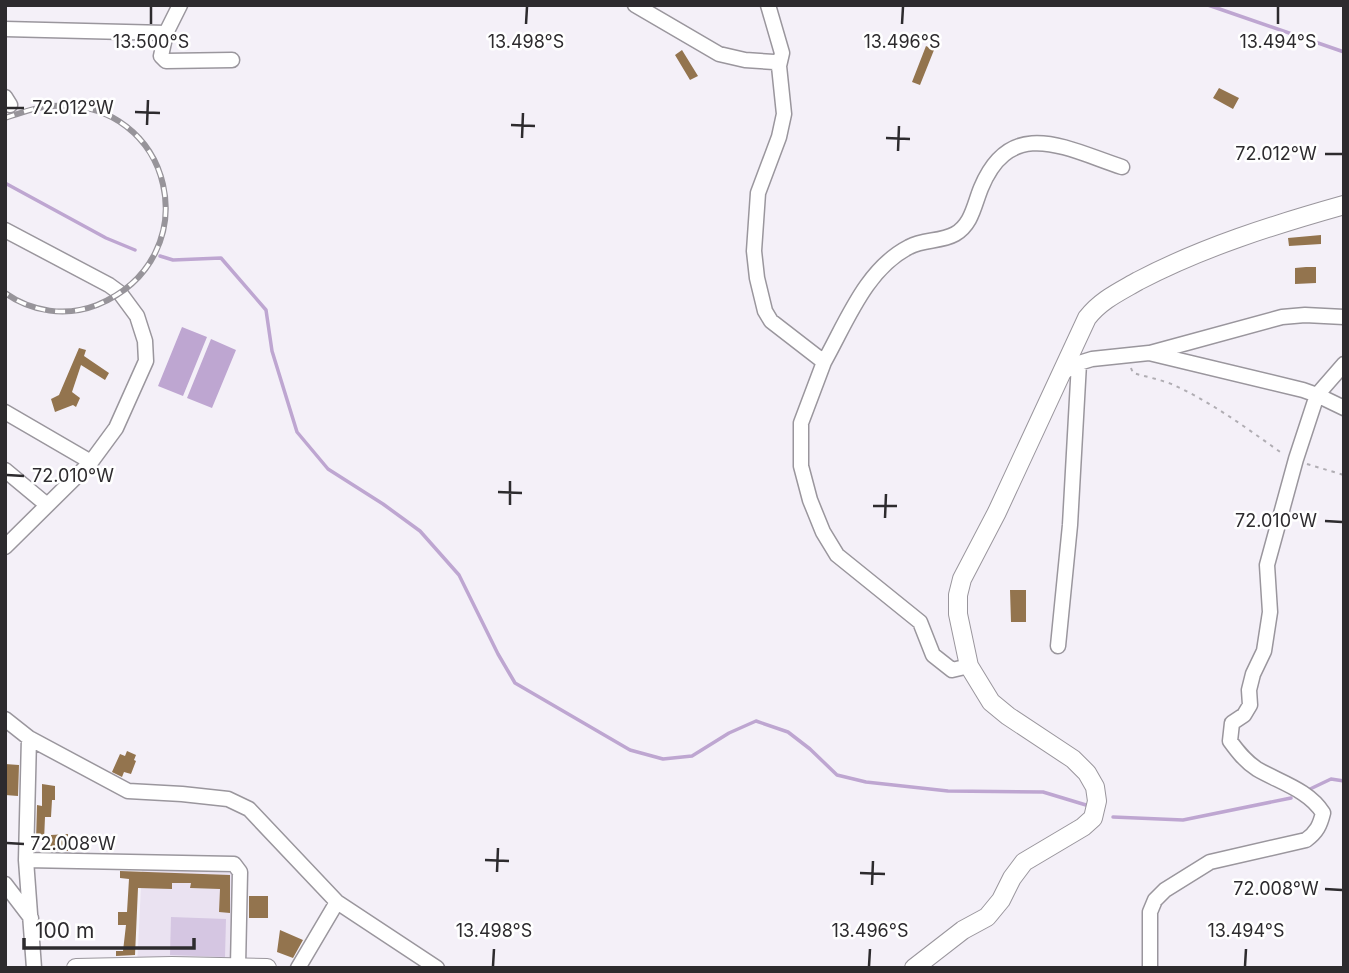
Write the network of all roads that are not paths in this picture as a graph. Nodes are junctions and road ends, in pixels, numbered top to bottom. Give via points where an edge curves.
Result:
1 (180, 5) edge
2 (635, 5) edge
3 (768, 5) edge
4 (5, 29) edge
5 (166, 33) junction
6 (232, 60) dead end
7 (779, 66) junction
8 (1122, 167) dead end
9 (1344, 205) edge
10 (5, 230) edge
11 (1344, 317) edge
12 (1149, 353) junction
13 (824, 362) junction
14 (1344, 364) edge
15 (1072, 367) junction
16 (1317, 395) junction
17 (1344, 408) edge
18 (5, 412) edge
19 (92, 462) junction
20 (5, 470) edge
21 (47, 505) junction
22 (5, 547) edge
23 (1058, 646) dead end
24 (970, 666) junction
25 (5, 719) edge
26 (29, 738) junction
27 (26, 860) junction
28 (5, 884) edge
29 (337, 902) junction
30 (31, 918) junction
31 (428, 965) edge
32 (81, 967) edge
33 (172, 967) edge
34 (253, 967) edge
35 (34, 968) edge
36 (299, 968) edge
37 (914, 968) edge
38 (1150, 968) edge

1 - 5 street
2 - 7 street via 719,54
3 - 7 street via 782,53
4 - 5 street
5 - 6 street via 161,56 166,61
7 - 13 street via 784,114 758,193 757,278 771,321
8 - 13 street via 1038,143 1020,144 1002,155 981,186 968,223 955,234 912,245 891,257 866,285
9 - 15 main road via 1263,227 1117,291 1087,318
10 - 19 street via 109,285 137,316 146,361 116,428
11 - 12 street via 1282,317
12 - 15 street
12 - 16 street
13 - 24 street via 801,423 801,466 823,532 837,555 920,622 933,655 952,670
14 - 16 street
15 - 23 street via 1070,525
15 - 24 main road via 962,579 958,614
16 - 17 street
16 - 38 street via 1267,565 1270,612 1264,651 1253,674 1250,705 1232,723 1230,741 1240,756 1319,806 1323,813 1320,825 1307,840 1210,862 1165,890 1150,912
18 - 19 street
19 - 21 street
20 - 21 street
21 - 22 street
24 - 37 main road via 991,702 1087,773 1097,801 1093,818 1083,827 1024,862 987,917
25 - 26 street
26 - 27 street
26 - 29 street via 128,791 228,799 249,809
27 - 30 street
27 - 34 street via 234,864 240,872
28 - 30 street
29 - 31 street
29 - 36 street
30 - 35 street
32 - 33 main road
33 - 34 main road

